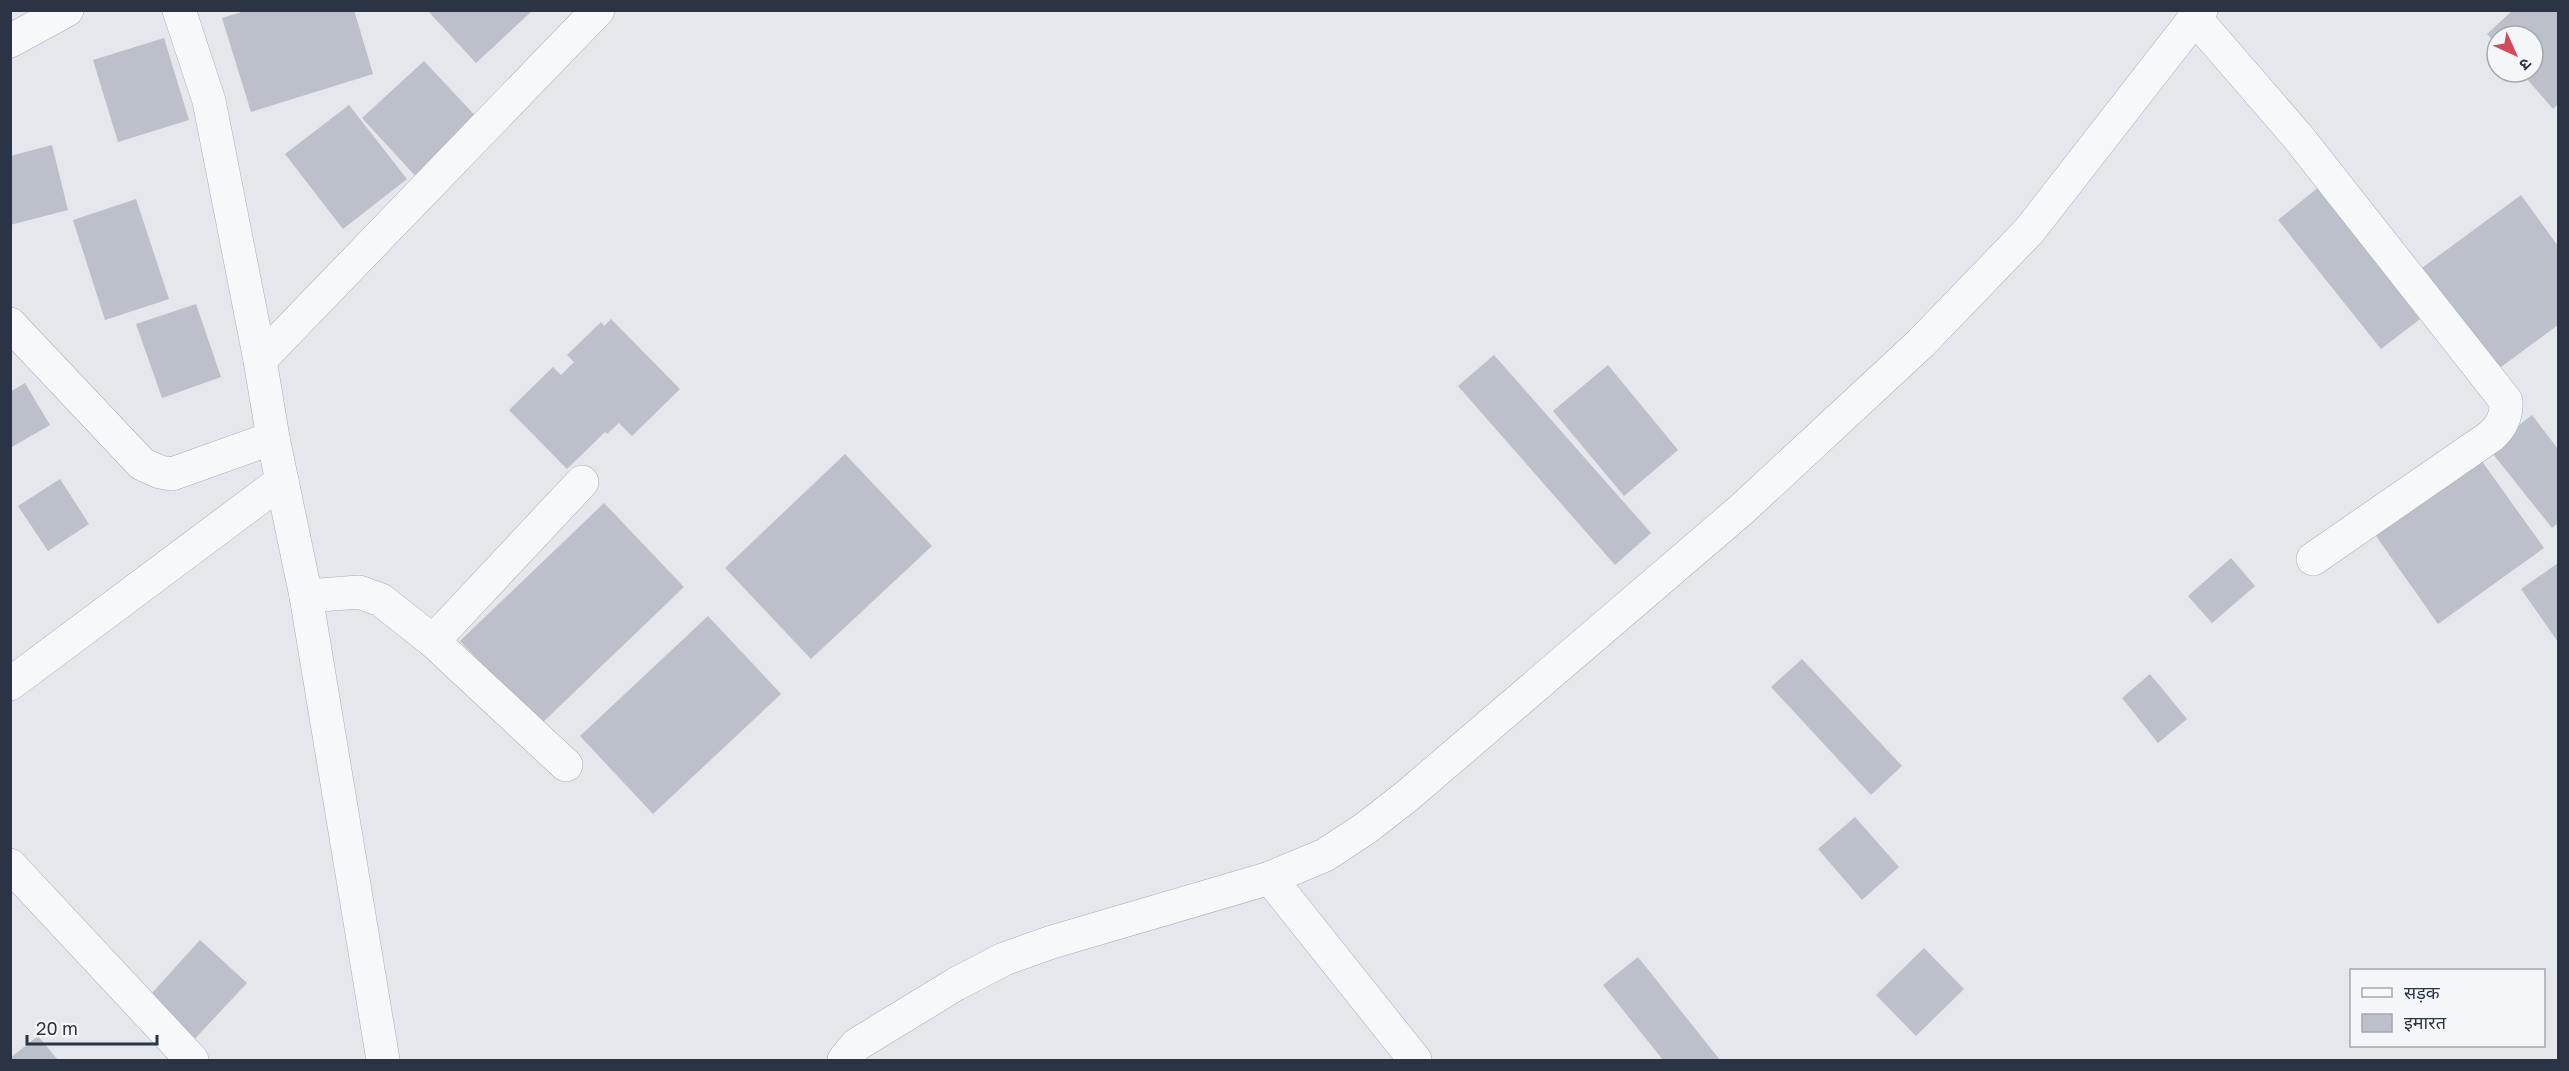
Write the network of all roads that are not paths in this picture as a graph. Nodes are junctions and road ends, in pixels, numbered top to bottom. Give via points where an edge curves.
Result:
1 (66, 10) edge
2 (179, 10) edge
3 (598, 10) edge
4 (2199, 15) edge
5 (10, 40) edge
6 (10, 324) edge
7 (260, 360) junction
8 (273, 438) junction
9 (282, 481) junction
10 (582, 482) dead end
11 (2313, 559) dead end
12 (306, 596) junction
13 (433, 641) junction
14 (10, 684) edge
15 (566, 765) dead end
16 (10, 865) edge
17 (1270, 878) junction
18 (192, 1060) edge
19 (383, 1060) edge
20 (844, 1060) edge
21 (1415, 1060) edge

1 - 5 street
2 - 7 street via 209,101
3 - 7 street
4 - 11 street via 2506,401 2504,420 2491,436
4 - 17 street via 2029,231 1838,422 1407,796 1325,855
6 - 8 street via 142,464 160,472 172,474
7 - 8 street
8 - 9 street
9 - 12 street
9 - 14 street
10 - 13 street
12 - 13 street via 360,592 381,600
12 - 19 street
13 - 15 street
16 - 18 street
17 - 20 street via 1004,959 856,1045
17 - 21 street

